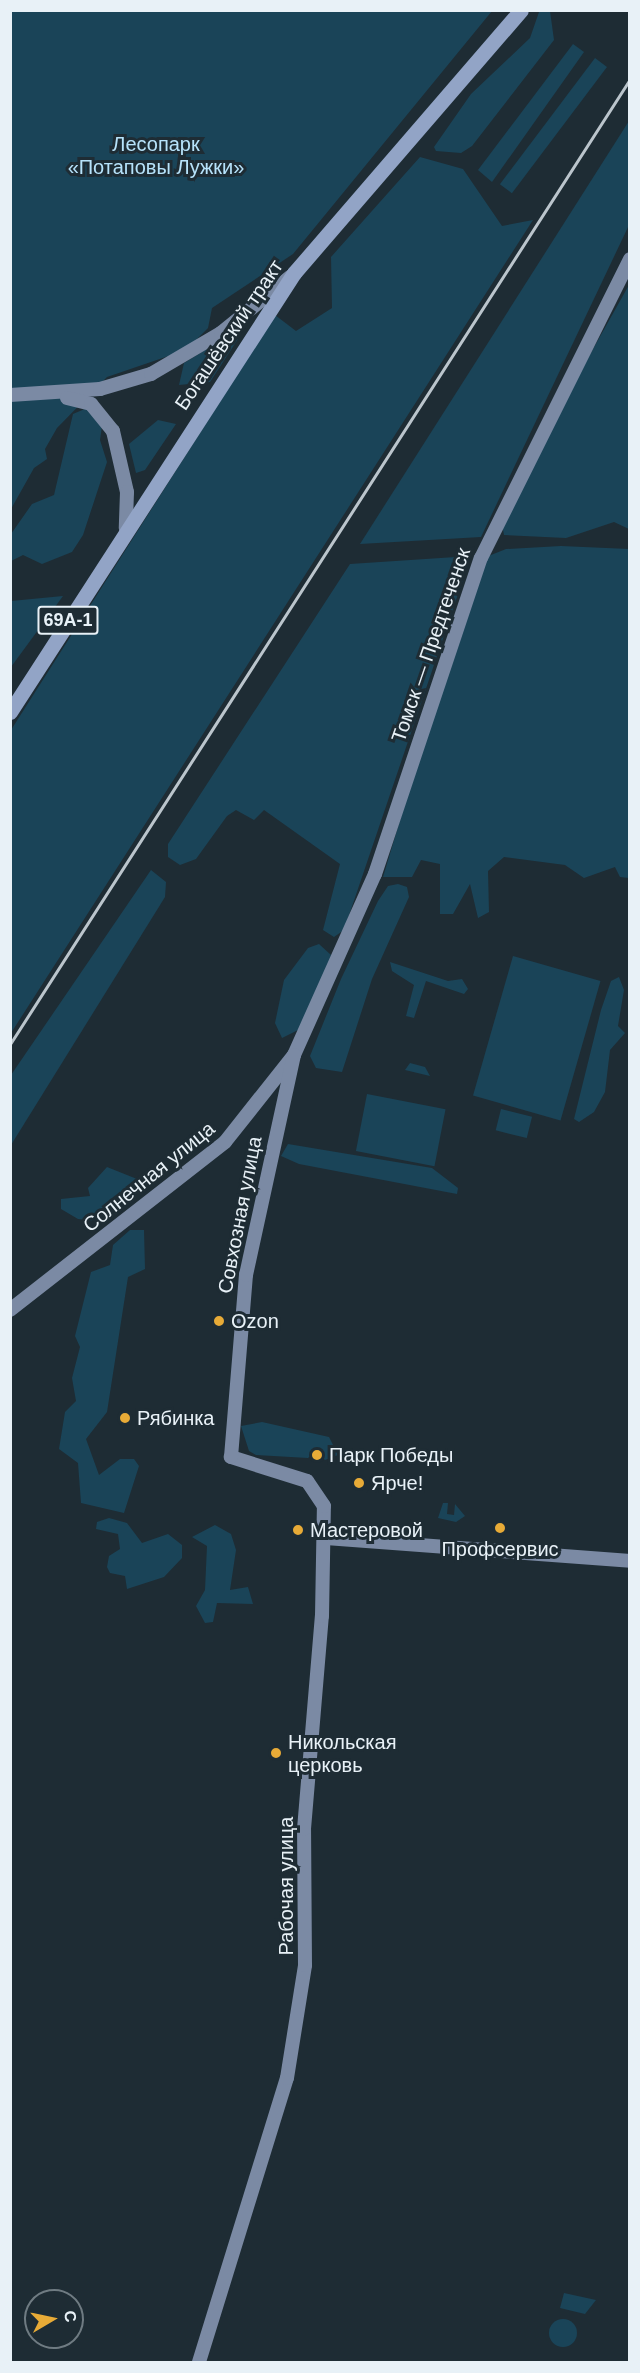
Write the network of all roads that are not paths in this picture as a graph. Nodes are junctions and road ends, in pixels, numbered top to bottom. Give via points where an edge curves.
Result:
1 (521, 10) edge
2 (630, 259) edge
3 (294, 273) junction
4 (240, 317) junction
5 (255, 330) junction
6 (100, 389) junction
7 (10, 395) edge
8 (38, 396) junction
9 (102, 414) junction
10 (127, 492) junction
11 (145, 499) junction
12 (126, 528) junction
13 (10, 712) edge
14 (294, 1055) junction
15 (10, 1310) edge
16 (231, 1457) joint
17 (326, 1538) junction
18 (630, 1561) edge
19 (199, 2362) edge

1 - 3 main road, Богашёвский тракт
2 - 14 street, Томск — Предтеченск via 481,558 368,894
3 - 4 street
3 - 5 main road, Богашёвский тракт
4 - 5 street via 252,319
4 - 6 street via 179,360
5 - 11 main road, Богашёвский тракт
6 - 8 street
6 - 9 street via 94,398
7 - 8 street
8 - 9 street via 79,399
9 - 10 street via 118,444
10 - 11 street
10 - 12 street
11 - 12 main road, Богашёвский тракт
12 - 13 main road, Богашёвский тракт / 69А-1
14 - 15 street, Солнечная улица via 225,1142
14 - 16 street, Совхозная улица via 246,1275
16 - 17 street, Рабочая улица via 307,1481 324,1506
17 - 18 street
17 - 19 street, Рабочая улица via 304,1829 302,2014 287,2078

